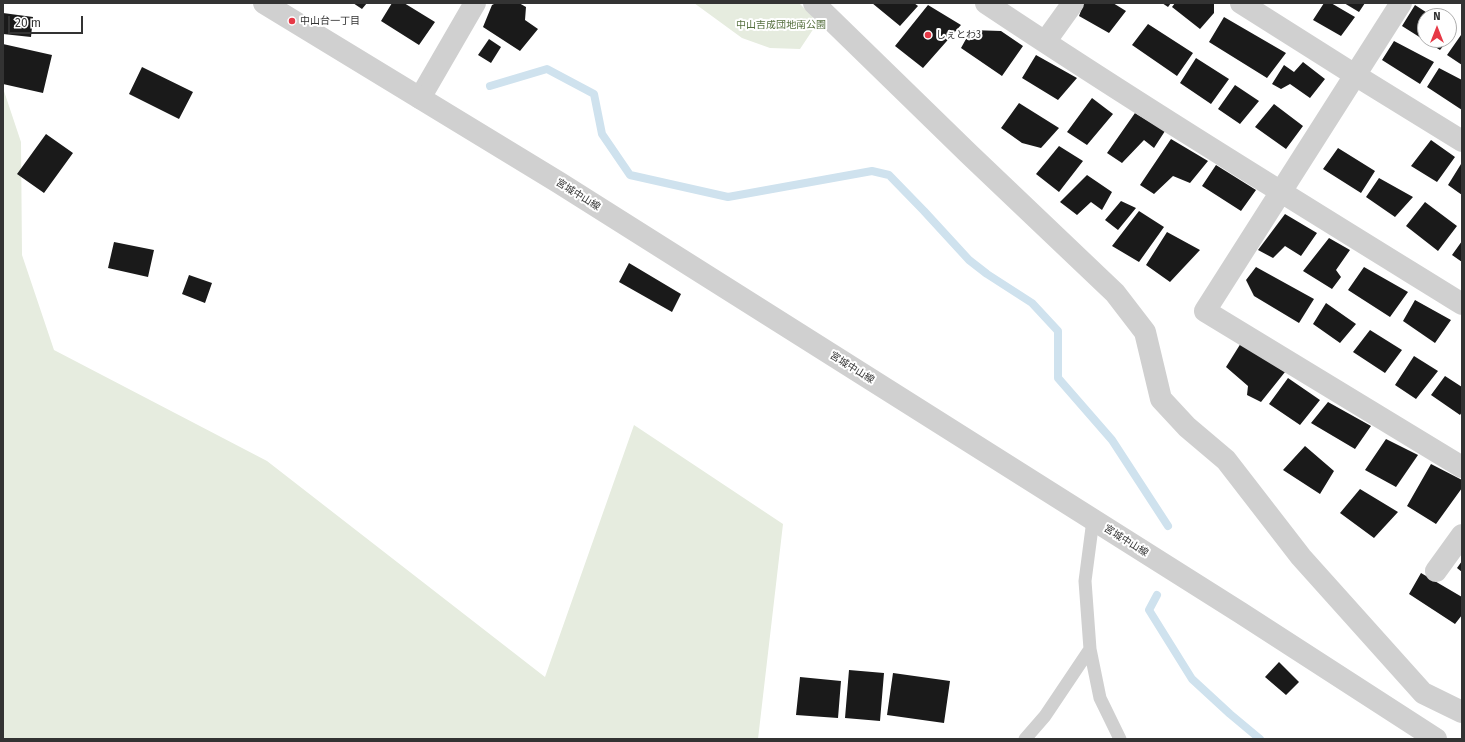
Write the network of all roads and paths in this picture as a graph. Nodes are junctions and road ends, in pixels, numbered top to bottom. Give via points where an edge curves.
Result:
1 (264, 3) edge
2 (475, 3) edge
3 (814, 3) edge
4 (986, 3) edge
5 (1073, 3) edge
6 (1241, 3) edge
7 (1401, 3) edge
8 (1045, 42) junction
9 (1355, 76) junction
10 (420, 98) junction
11 (1462, 141) edge
12 (1281, 192) junction
13 (1462, 304) edge
14 (1462, 467) edge
15 (1093, 520) junction
16 (1462, 535) edge
17 (1436, 571) dead end
18 (1090, 649) junction
19 (1462, 712) edge
20 (1025, 739) edge
21 (1120, 739) edge
22 (1436, 739) edge

1 - 10 street, 宮城中山線
2 - 10 street
3 - 19 street via 1116,293 1145,332 1161,399 1226,460 1301,557 1423,693
4 - 8 street
5 - 8 street
6 - 9 street
7 - 9 street
8 - 12 street
9 - 11 street
9 - 12 street
10 - 15 street, 宮城中山線 via 558,182
12 - 13 street
12 - 14 street via 1205,310
15 - 18 lane via 1084,581
15 - 22 street, 宮城中山線
16 - 17 street
18 - 20 lane via 1045,716
18 - 21 lane via 1100,698

